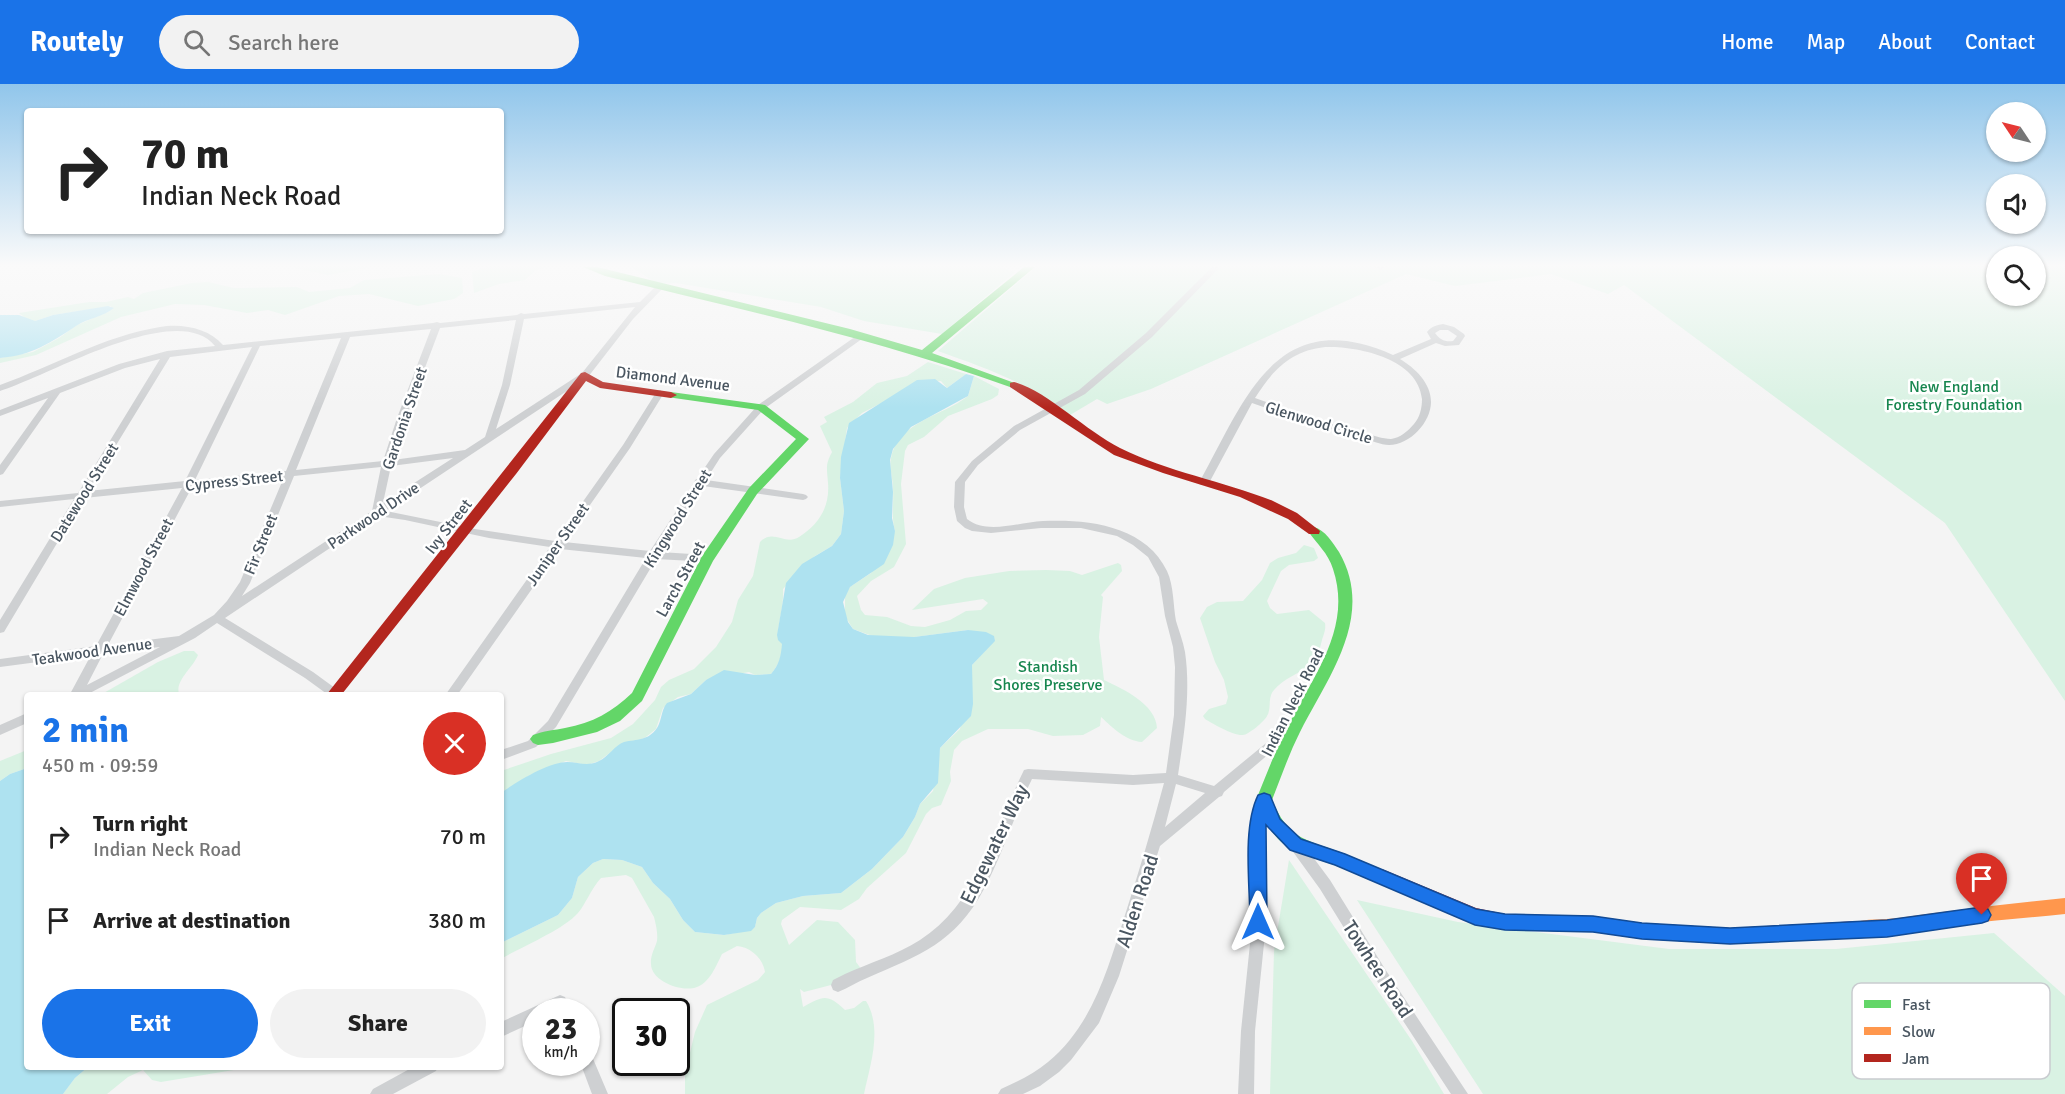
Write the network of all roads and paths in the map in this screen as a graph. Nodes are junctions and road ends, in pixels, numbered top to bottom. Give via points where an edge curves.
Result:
1 (531, 314) edge
2 (634, 314) edge
3 (778, 314) edge
4 (972, 314) edge
5 (1168, 314) edge
6 (521, 315) junction
7 (437, 324) junction
8 (347, 334) junction
9 (862, 336) junction
10 (1436, 340) dead end
11 (258, 343) junction
12 (220, 347) junction
13 (925, 353) junction
14 (167, 354) junction
15 (1394, 358) junction
16 (585, 375) junction
17 (0, 388) edge
18 (58, 390) junction
19 (660, 393) junction
20 (1251, 400) junction
21 (761, 407) junction
22 (1052, 409) junction
23 (0, 413) edge
24 (489, 438) junction
25 (468, 452) junction
26 (388, 464) junction
27 (0, 472) edge
28 (288, 474) junction
29 (698, 482) junction
30 (1204, 483) junction
31 (188, 485) junction
32 (753, 491) junction
33 (82, 495) junction
34 (803, 497) dead end
35 (0, 504) edge
36 (376, 513) junction
37 (465, 531) junction
38 (557, 544) junction
39 (653, 555) junction
40 (707, 559) junction
41 (217, 618) junction
42 (0, 629) edge
43 (184, 639) junction
44 (98, 651) junction
45 (0, 663) edge
46 (78, 692) edge
47 (81, 692) edge
48 (332, 692) edge
49 (337, 692) edge
50 (453, 692) edge
51 (24, 719) edge
52 (1295, 725) junction
53 (0, 730) edge
54 (538, 739) junction
55 (504, 754) edge
56 (1171, 778) junction
57 (1218, 792) junction
58 (1264, 800) junction
59 (1155, 843) junction
60 (1296, 845) junction
61 (2065, 906) edge
62 (838, 985) dead end
63 (522, 1020) edge
64 (504, 1029) edge
65 (423, 1070) edge
66 (593, 1076) edge
67 (378, 1094) edge
68 (600, 1094) edge
69 (1006, 1094) edge
70 (1246, 1094) edge
71 (1460, 1094) edge

1 - 6 street
2 - 16 street, Parkwood Drive
3 - 9 street, Indian Neck Road
4 - 13 street
5 - 22 street via 1082,392
6 - 7 street
6 - 24 street via 506,385
7 - 8 street
7 - 26 street, Gardonia Street
8 - 11 street
8 - 28 street, Fir Street
9 - 13 street, Indian Neck Road
9 - 21 street, Kingwood Street
10 - 15 street
11 - 12 street
11 - 31 street, Elmwood Street
12 - 14 street
12 - 17 street via 213,339 192,330 157,330
13 - 22 street, Indian Neck Road via 1013,384
14 - 18 street
14 - 33 street, Datewood Street
15 - 20 street, Glenwood Circle via 1351,346 1303,349 1281,360
15 - 20 street, Glenwood Circle via 1415,375 1428,399 1415,429 1399,441 1368,438
16 - 19 street, Diamond Avenue via 600,385
16 - 24 street, Parkwood Drive
16 - 37 street, Ivy Street
18 - 23 street
18 - 27 street
19 - 21 street, Diamond Avenue
19 - 38 street, Juniper Street
20 - 30 street, Glenwood Circle
21 - 29 street, Kingwood Street
21 - 32 street, Larch Street via 803,440
22 - 30 street, Indian Neck Road via 1114,450
22 - 56 street via 1001,440 975,463 962,479 960,515 966,525 979,529 1057,524 1095,527 1131,540 1156,561 1167,590 1181,678
24 - 25 street, Parkwood Drive
25 - 26 street, Cypress Street
25 - 36 street, Parkwood Drive
26 - 28 street, Cypress Street
26 - 36 street, Gardonia Street
28 - 31 street, Cypress Street
28 - 41 street, Fir Street via 244,583
29 - 32 street
29 - 39 street, Kingwood Street
30 - 52 street, Indian Neck Road via 1305,523 1327,540 1338,560 1348,608 1340,641
31 - 33 street, Cypress Street
31 - 44 street, Elmwood Street
32 - 34 street
32 - 40 street, Larch Street
33 - 35 street, Cypress Street
33 - 42 street, Datewood Street
36 - 37 street
36 - 41 street, Parkwood Drive
37 - 38 street
37 - 49 street, Ivy Street
38 - 39 street
38 - 50 street, Juniper Street
39 - 40 street
39 - 54 street, Kingwood Street via 563,710
40 - 54 street, Larch Street via 652,671 625,713 598,728
41 - 43 street, Parkwood Drive
41 - 48 street
43 - 44 street, Teakwood Avenue
43 - 47 street, Parkwood Drive
44 - 45 street, Teakwood Avenue
44 - 46 street, Elmwood Street
51 - 53 street
52 - 57 street, Alden Road
52 - 58 street, Indian Neck Road
54 - 55 street
56 - 57 street
56 - 59 street
56 - 62 street, Edgewater Way via 1133,780 1028,774 974,894 956,919 920,948
57 - 59 street, Alden Road
58 - 60 street via 1274,824
58 - 70 street via 1258,826 1258,934
59 - 69 street, Alden Road via 1115,970 1094,1018 1060,1061 1035,1080
60 - 61 street via 1475,916 1505,922 1593,924 1730,936 1887,928
60 - 71 street, Towhee Road via 1316,869 1391,992
63 - 64 street
65 - 67 street
66 - 68 street

